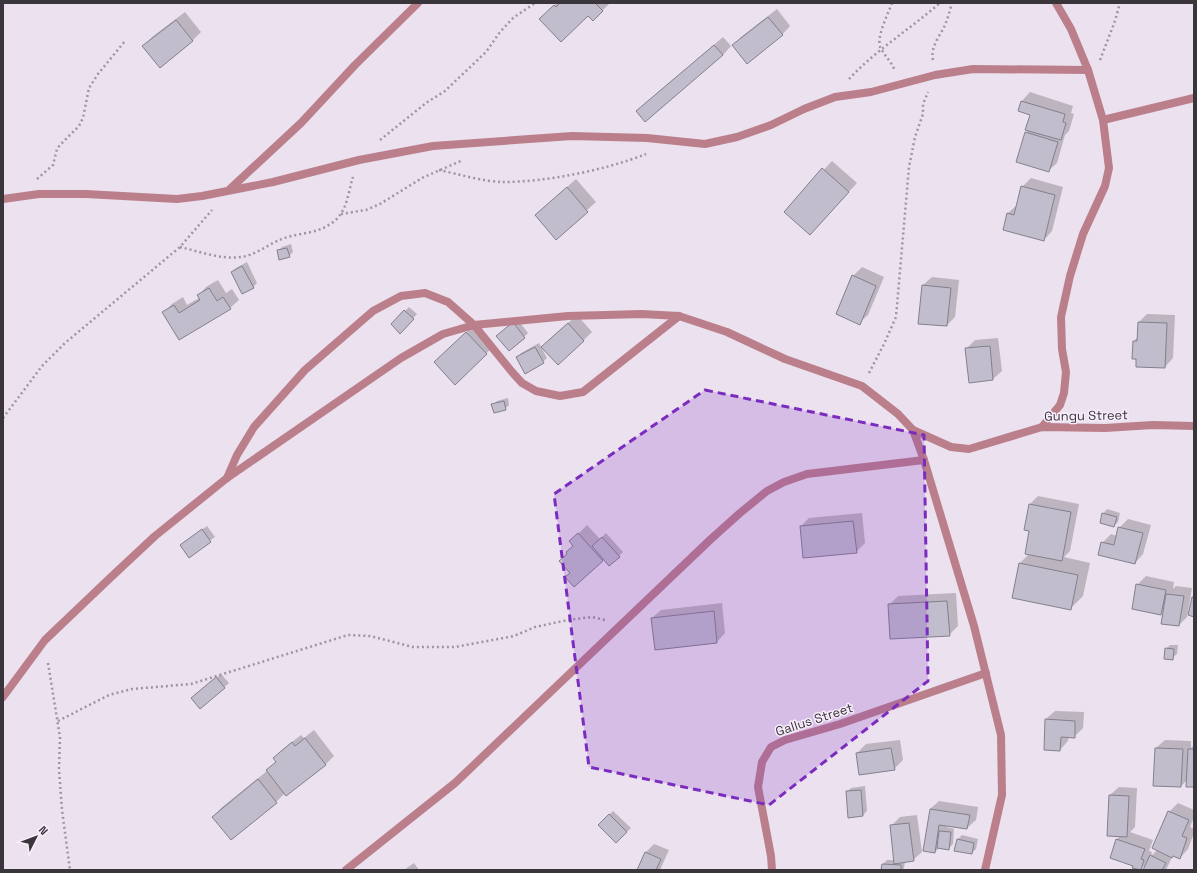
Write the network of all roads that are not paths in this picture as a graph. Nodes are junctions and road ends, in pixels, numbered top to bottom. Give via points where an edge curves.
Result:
1 (418, 3) edge
2 (1056, 3) edge
3 (1088, 70) junction
4 (1194, 98) edge
5 (1103, 120) junction
6 (229, 190) junction
7 (3, 199) edge
8 (679, 316) junction
9 (474, 325) junction
10 (1194, 426) edge
11 (1042, 427) junction
12 (913, 430) junction
13 (924, 460) junction
14 (227, 478) junction
15 (986, 673) junction
16 (3, 697) edge
17 (346, 870) edge
18 (772, 870) edge
19 (985, 870) edge

1 - 6 street via 301,123
2 - 3 street via 1071,29
3 - 5 street
3 - 6 street via 973,69 934,75 871,92 835,97 738,137 705,144 647,138 572,136 433,146
4 - 5 street
5 - 11 street via 1109,168 1105,186 1083,234 1061,317 1066,372 1064,393 1060,405
6 - 7 street via 177,199 86,194 39,194
8 - 9 street via 568,316
8 - 9 street via 583,392 560,396 536,391 522,383
8 - 12 street via 726,332 785,359 862,386 898,414
9 - 14 street via 442,334 401,358
9 - 14 street via 448,302 426,293 401,296 373,311 305,370 281,396 254,428 237,455
10 - 11 street, Gungu Street
11 - 12 street, Gungu Street via 968,449 950,447
12 - 13 street
13 - 15 street
13 - 17 street via 807,474 767,491 740,512 455,783
14 - 16 street via 155,536 45,640
15 - 18 street, Gallus Street via 771,747 762,762 758,787 772,856
15 - 19 street via 1001,735 1002,794

